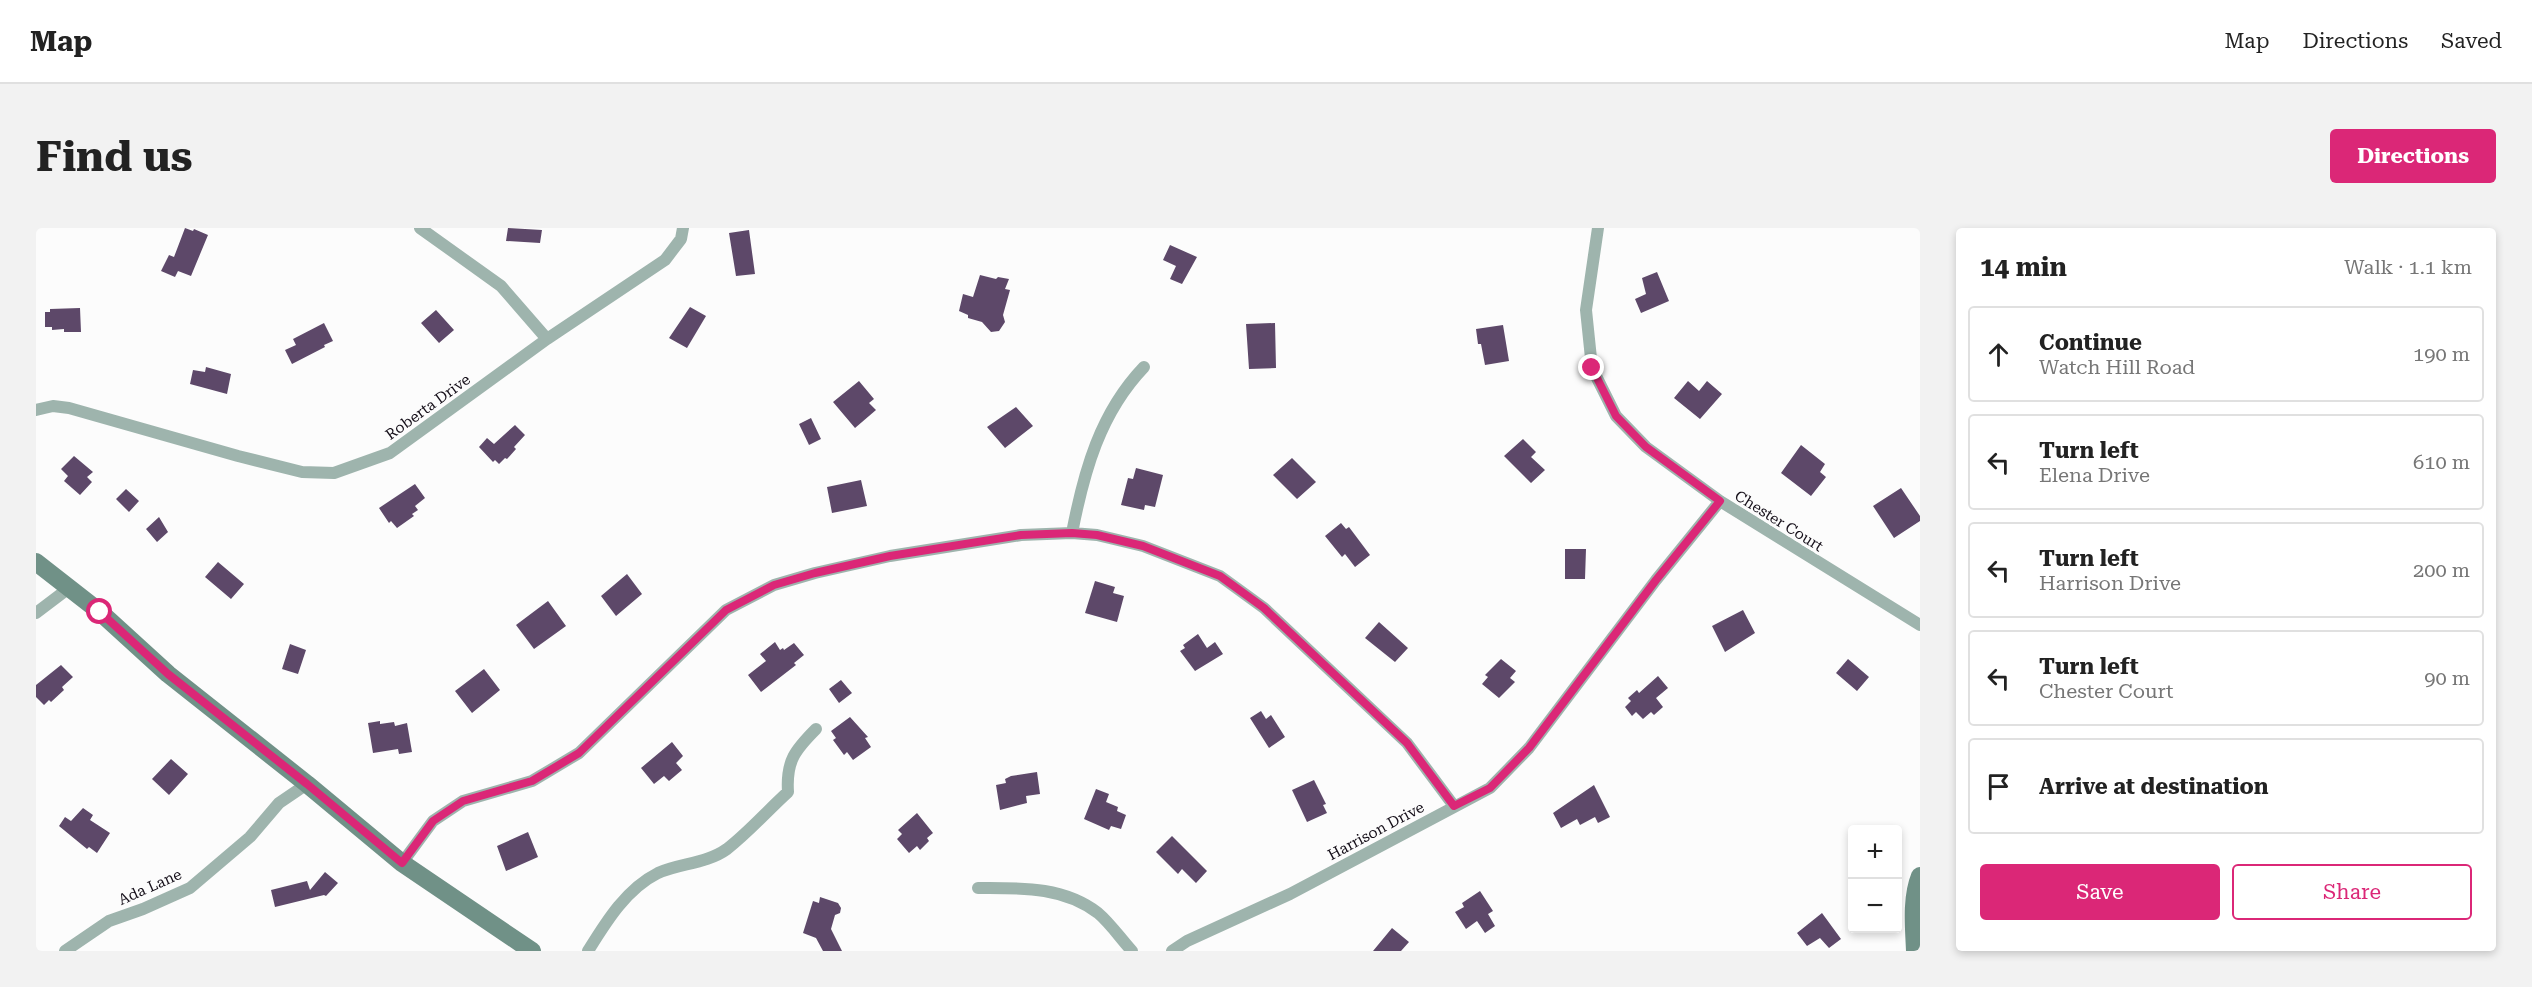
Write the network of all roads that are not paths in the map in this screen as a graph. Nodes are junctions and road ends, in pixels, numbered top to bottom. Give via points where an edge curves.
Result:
1 (420, 228) edge
2 (683, 228) edge
3 (1598, 228) edge
4 (547, 339) junction
5 (1144, 367) dead end
6 (36, 410) edge
7 (1720, 501) junction
8 (1072, 533) junction
9 (36, 562) edge
10 (69, 588) junction
11 (36, 614) edge
12 (1920, 625) edge
13 (816, 729) dead end
14 (300, 789) junction
15 (1454, 806) junction
16 (402, 863) junction
17 (1920, 876) edge
18 (978, 888) dead end
19 (65, 951) edge
20 (532, 951) edge
21 (588, 951) edge
22 (1132, 951) edge
23 (1172, 951) edge
24 (1915, 951) edge

1 - 4 street via 501,286
2 - 4 street, Roberta Drive via 681,239 665,260
3 - 7 street, Chester Court via 1586,310 1592,368 1616,416 1646,447
4 - 6 street, Roberta Drive via 390,453 334,472 302,472 69,408
5 - 8 street via 1124,388 1103,426 1082,484
7 - 12 street, Chester Court
7 - 15 street, Harrison Drive via 1529,748 1490,788
8 - 15 street via 1143,546 1220,576 1264,608 1407,743
8 - 16 street via 1021,535 890,556 774,585 726,610 579,753 532,781 463,801 433,821
9 - 10 street
10 - 11 street
10 - 14 street
13 - 21 street via 798,747 787,772 788,792 726,849 702,861 658,873 638,887 616,908
14 - 16 street
14 - 19 street, Ada Lane via 279,802 250,837 190,888 109,921
15 - 23 street, Harrison Drive
16 - 20 street
17 - 24 street
18 - 22 street via 1046,890 1068,897 1098,914

